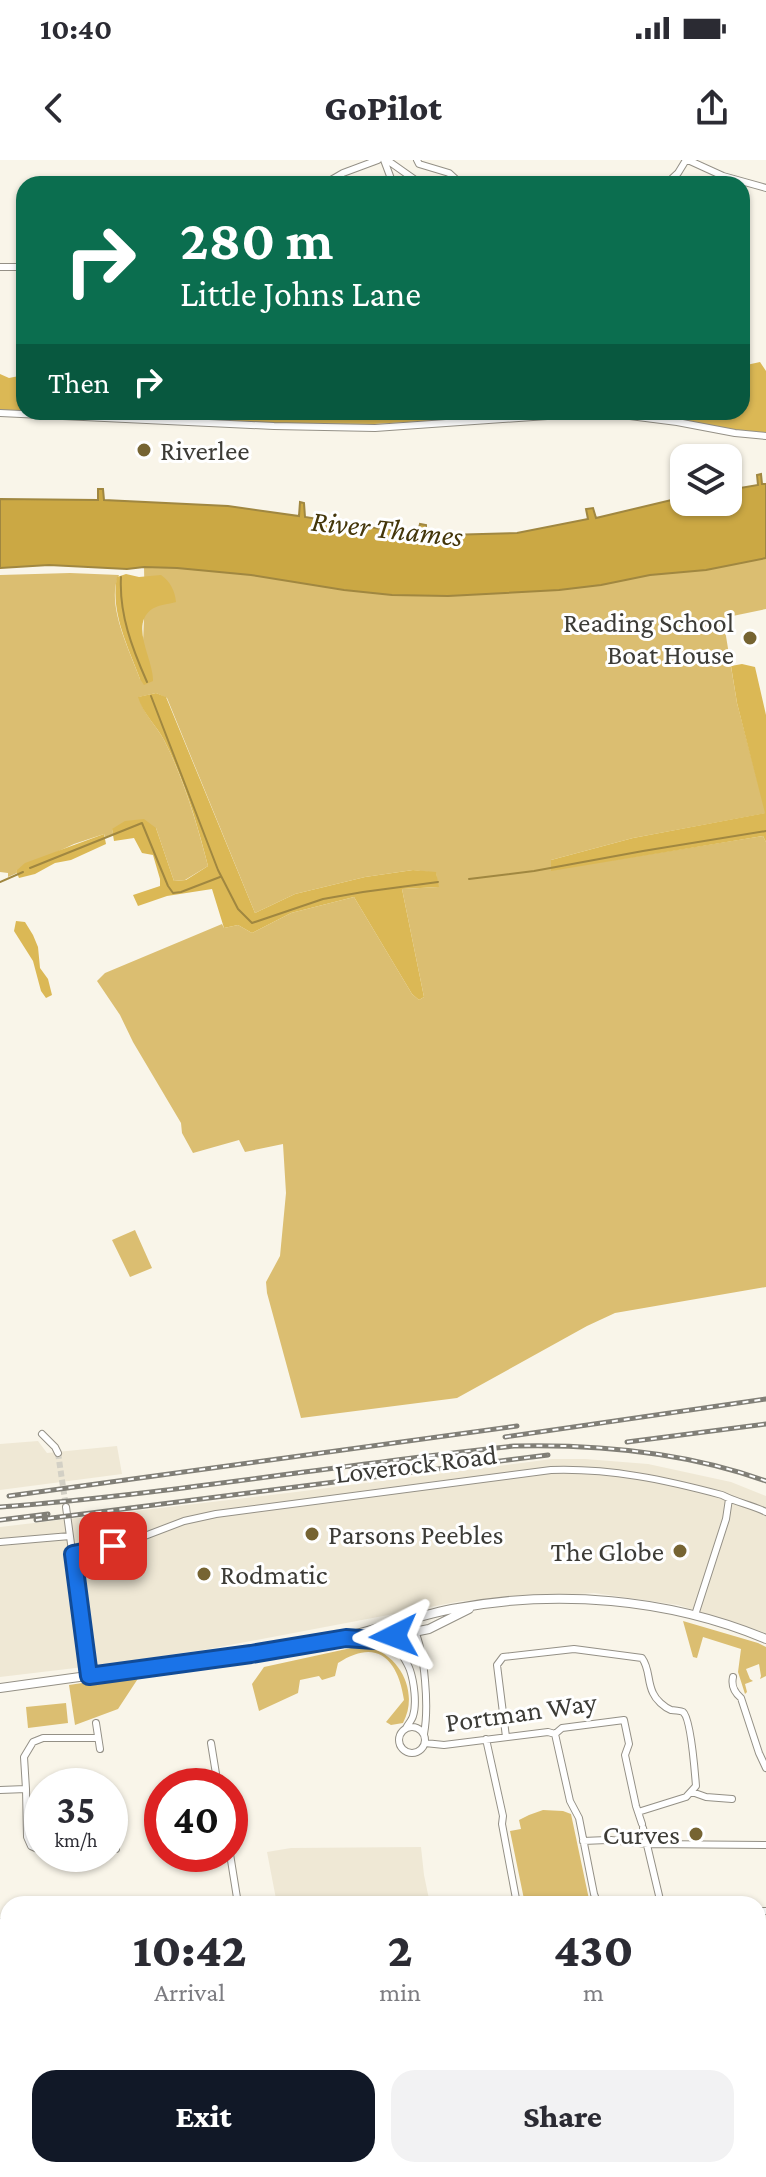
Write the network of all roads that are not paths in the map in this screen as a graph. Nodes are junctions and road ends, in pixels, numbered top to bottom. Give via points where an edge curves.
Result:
1 (378, 160) edge
2 (386, 160) edge
3 (417, 160) edge
4 (687, 160) edge
5 (338, 176) edge
6 (409, 176) edge
7 (452, 176) edge
8 (675, 176) edge
9 (723, 176) edge
10 (139, 420) edge
11 (490, 420) edge
12 (670, 420) edge
13 (677, 422) joint
14 (766, 436) edge
15 (42, 1434) dead end
16 (58, 1453) tunnel mouth
17 (729, 1499) junction
18 (66, 1507) tunnel mouth
19 (766, 1512) edge
20 (70, 1536) junction
21 (0, 1542) edge
22 (73, 1554) junction
23 (477, 1606) junction
24 (695, 1615) junction
25 (400, 1623) junction
26 (429, 1629) junction
27 (416, 1631) junction
28 (394, 1636) junction
29 (346, 1638) junction
30 (766, 1639) edge
31 (374, 1640) junction
32 (420, 1649) junction
33 (398, 1650) junction
34 (89, 1676) junction
35 (733, 1677) dead end
36 (0, 1688) edge
37 (96, 1723) dead end
38 (406, 1728) junction
39 (424, 1734) junction
40 (555, 1734) junction
41 (506, 1737) junction
42 (97, 1738) junction
43 (486, 1739) junction
44 (211, 1743) dead end
45 (425, 1743) junction
46 (100, 1749) dead end
47 (25, 1768) edge
48 (215, 1768) edge
49 (766, 1768) edge
50 (24, 1789) edge
51 (0, 1790) edge
52 (692, 1792) junction
53 (732, 1799) dead end
54 (638, 1812) junction
55 (583, 1841) junction
56 (648, 1844) junction
57 (766, 1845) edge
58 (233, 1872) edge
59 (237, 1896) edge
60 (516, 1896) edge
61 (596, 1896) edge
62 (659, 1896) edge

1 - 5 street
2 - 6 street
3 - 7 street
4 - 8 street
4 - 9 street
10 - 11 street via 375,428
12 - 13 street
13 - 14 street
15 - 16 street
17 - 19 street, Loverock Road
17 - 22 street, Loverock Road via 648,1477 543,1471 216,1514
17 - 24 street
18 - 20 street
20 - 21 street
20 - 22 street
22 - 34 street
23 - 24 street via 591,1599
23 - 25 street
23 - 26 street
24 - 30 street
25 - 27 street
25 - 28 street
25 - 29 street
26 - 27 street
26 - 32 street
27 - 28 street
27 - 32 street, Portman Way
28 - 31 street
28 - 33 street, Portman Way
29 - 31 street
29 - 34 street
31 - 33 street
32 - 39 street, Portman Way via 427,1703
33 - 38 street, Portman Way via 413,1683 413,1716
34 - 36 street
35 - 49 street
37 - 42 street
38 - 39 street via 419,1728
38 - 45 street via 399,1739 403,1750 415,1753
39 - 45 street
40 - 41 street, Portman Way
40 - 54 street, Portman Way via 562,1728 624,1720 629,1744 625,1755
40 - 55 street
41 - 43 street, Portman Way
41 - 52 street via 497,1665 503,1657 574,1649 642,1658 658,1701 686,1715 696,1786
42 - 46 street
42 - 47 street via 38,1739 28,1748
43 - 45 street, Portman Way
43 - 60 street
44 - 48 street
50 - 51 street
52 - 53 street
52 - 54 street
54 - 56 street
55 - 56 street
55 - 61 street
56 - 57 street
56 - 62 street
58 - 59 street

